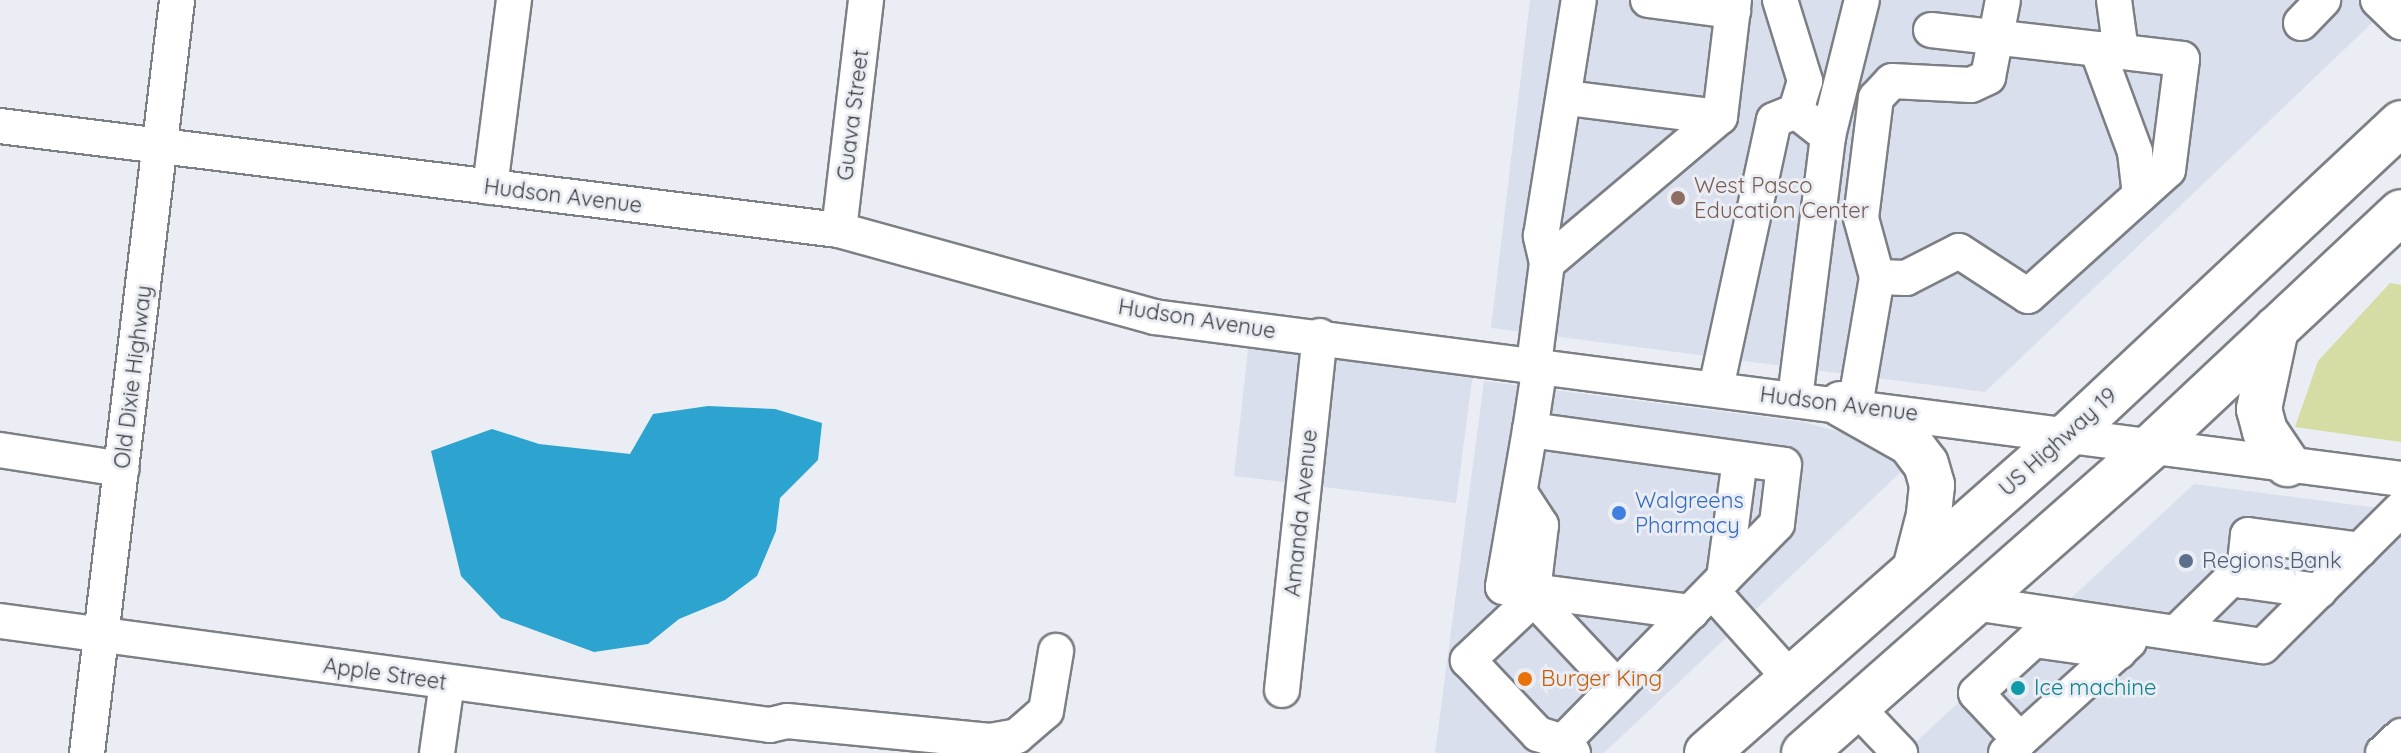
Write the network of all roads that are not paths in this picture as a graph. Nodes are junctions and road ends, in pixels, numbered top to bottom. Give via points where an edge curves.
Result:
1 (177, 0) edge
2 (514, 0) edge
3 (866, 0) edge
4 (1579, 0) edge
5 (1648, 0) edge
6 (1780, 0) edge
7 (1862, 0) edge
8 (2003, 0) edge
9 (2114, 0) edge
10 (2378, 0) edge
11 (1734, 5) edge
12 (2401, 22) edge
13 (1931, 30) dead end
14 (1999, 38) junction
15 (2109, 51) junction
16 (1567, 98) junction
17 (1796, 111) junction
18 (1720, 117) junction
19 (2401, 123) edge
20 (0, 126) edge
21 (1828, 136) junction
22 (160, 144) junction
23 (490, 187) junction
24 (2140, 195) junction
25 (2401, 212) edge
26 (839, 230) junction
27 (1547, 263) junction
28 (1877, 277) junction
29 (2276, 329) junction
30 (1320, 336) junction
31 (1537, 365) junction
32 (1716, 388) junction
33 (1795, 398) junction
34 (1848, 405) junction
35 (1530, 430) junction
36 (2069, 434) junction
37 (2153, 445) junction
38 (0, 450) edge
39 (1740, 459) junction
40 (2287, 464) junction
41 (122, 469) junction
42 (2401, 479) edge
43 (2401, 509) edge
44 (2379, 541) edge
45 (1915, 569) junction
46 (2243, 581) junction
47 (2319, 591) junction
48 (1531, 593) junction
49 (1709, 594) junction
50 (1974, 603) junction
51 (0, 621) edge
52 (2160, 631) junction
53 (103, 636) junction
54 (1056, 651) dead end
55 (2119, 652) junction
56 (1791, 679) junction
57 (447, 683) junction
58 (1617, 687) junction
59 (1282, 690) dead end
60 (1856, 707) junction
61 (2401, 736) edge
62 (769, 739) edge
63 (937, 746) edge
64 (2013, 747) edge
65 (1568, 748) edge
66 (87, 753) edge
67 (437, 753) edge
68 (1707, 753) edge
69 (1804, 753) edge
70 (1900, 753) edge
71 (2383, 753) edge

1 - 22 street, Old Dixie Highway
2 - 23 street
3 - 26 street, Guava Street
4 - 16 street
5 - 11 street
6 - 17 street via 1805,81
7 - 21 street
8 - 14 street
9 - 15 street
10 - 12 street
11 - 18 street
13 - 14 street
14 - 15 street
14 - 28 street via 1988,77 1971,85 1892,81 1876,98 1861,218
15 - 24 street via 2135,152
15 - 24 street via 2182,59 2168,170
16 - 18 street
16 - 27 street via 1541,236
17 - 21 street
17 - 32 street via 1774,120
18 - 27 street
19 - 36 highway, US Highway 19
20 - 22 street, Hudson Avenue
21 - 33 street
22 - 23 street, Hudson Avenue
22 - 41 street, Old Dixie Highway
23 - 26 street, Hudson Avenue
24 - 28 street via 2028,296 1959,251 1906,278
25 - 29 highway
26 - 30 street, Hudson Avenue via 938,253 1154,317
27 - 31 street
28 - 34 street
29 - 37 highway
29 - 40 highway via 2259,409 2265,431
30 - 31 street, Hudson Avenue
30 - 59 street, Amanda Avenue
31 - 32 street, Hudson Avenue
31 - 35 street
32 - 33 street, Hudson Avenue
33 - 34 street, Hudson Avenue
34 - 36 street, Hudson Avenue
34 - 45 highway via 1910,443 1926,464 1930,500
35 - 39 street
35 - 48 street via 1503,587
36 - 37 street, Hudson Avenue
36 - 45 highway, US Highway 19
37 - 40 street, Hudson Avenue
37 - 50 highway
38 - 41 street
39 - 49 street
39 - 49 street via 1784,465 1777,524
40 - 42 street, Hudson Avenue
41 - 53 street, Old Dixie Highway
43 - 44 street
44 - 46 street via 2248,535
44 - 47 street
45 - 56 highway, US Highway 19
46 - 47 street
46 - 52 street via 2231,579
47 - 52 street via 2263,646
48 - 49 street
48 - 58 street
48 - 65 street via 1468,660 1538,734
49 - 56 street
49 - 58 street
50 - 52 street
50 - 60 highway
51 - 53 street, Apple Street
52 - 55 street
53 - 57 street, Apple Street
53 - 66 street, Old Dixie Highway
54 - 63 street, Apple Street via 1046,711 1036,724 1017,736
55 - 64 street
55 - 64 street via 2034,640 1976,693
56 - 68 highway, US Highway 19
57 - 62 street, Apple Street
57 - 67 street
58 - 65 street
60 - 69 highway
60 - 70 street
61 - 71 street
62 - 63 street, Apple Street via 787,721

